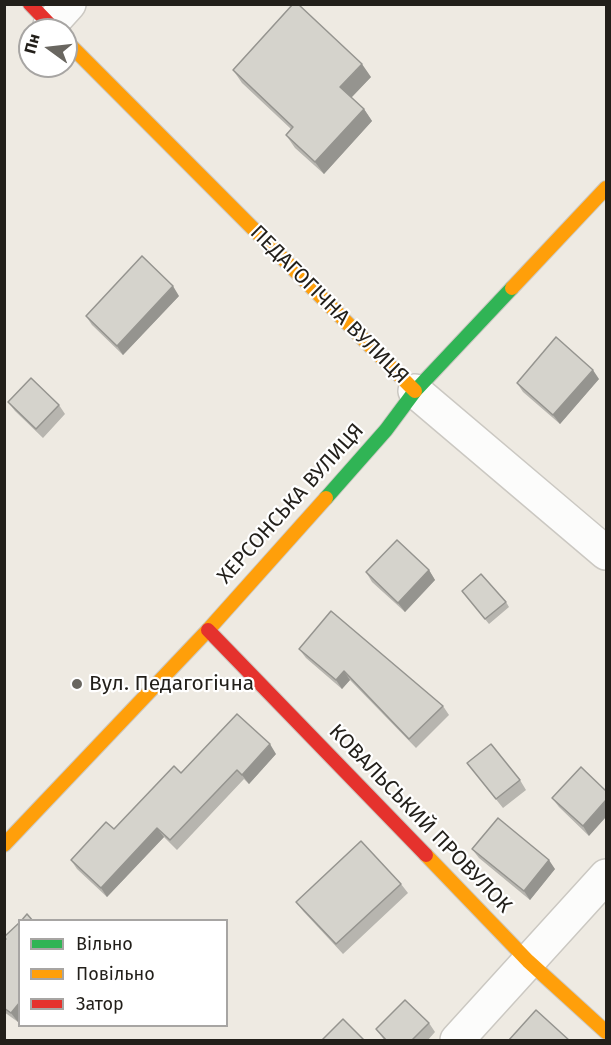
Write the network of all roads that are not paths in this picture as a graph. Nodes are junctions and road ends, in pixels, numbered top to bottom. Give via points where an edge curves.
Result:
1 (78, 46) edge
2 (606, 188) edge
3 (415, 391) junction
4 (606, 553) edge
5 (208, 630) junction
6 (4, 845) edge
7 (606, 876) edge
8 (528, 961) junction
9 (606, 1032) edge
10 (457, 1041) edge

1 - 3 main road, ПЕДАГОГІЧНА ВУЛИЦЯ
2 - 3 main road, ХЕРСОНСЬКА ВУЛИЦЯ
3 - 4 street, ПЕДАГОГІЧНА ВУЛИЦЯ
3 - 5 main road, ХЕРСОНСЬКА ВУЛИЦЯ via 386,430
5 - 6 main road, ХЕРСОНСЬКА ВУЛИЦЯ
5 - 8 main road, КОВАЛЬСЬКИЙ ПРОВУЛОК
7 - 8 street
8 - 9 main road, КОВАЛЬСЬКИЙ ПРОВУЛОК
8 - 10 street

